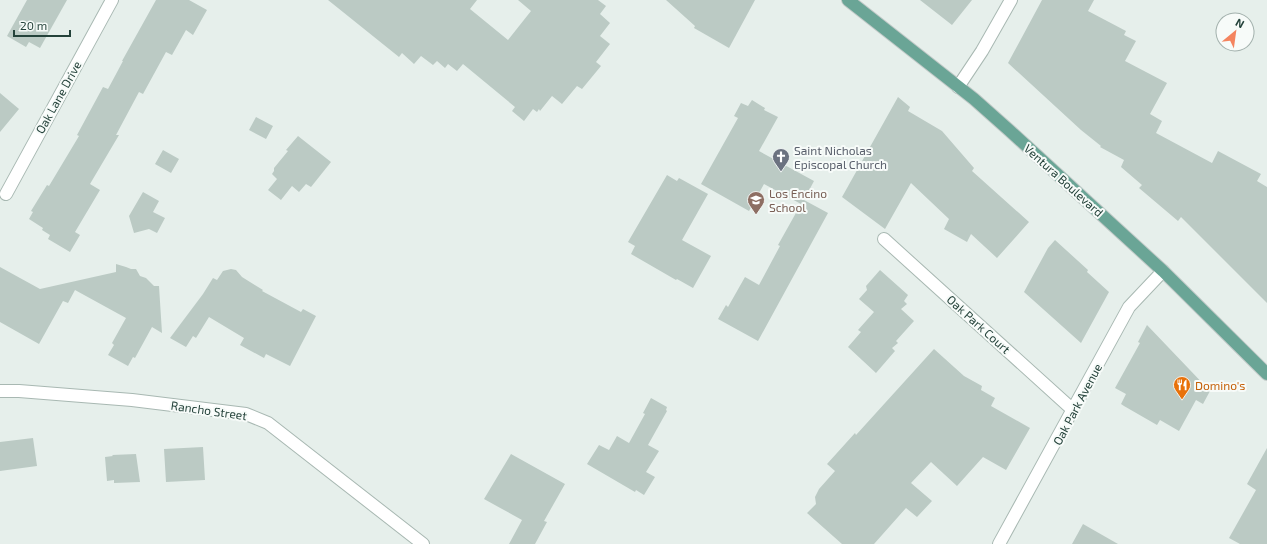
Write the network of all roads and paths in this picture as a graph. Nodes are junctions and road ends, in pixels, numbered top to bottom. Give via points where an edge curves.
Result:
1 (112, 0) edge
2 (848, 0) edge
3 (1011, 0) edge
4 (958, 87) junction
5 (6, 194) dead end
6 (884, 239) dead end
7 (1162, 271) junction
8 (1267, 374) edge
9 (0, 391) edge
10 (1073, 410) junction
11 (423, 544) edge
12 (999, 544) edge

1 - 5 street, Oak Lane Drive
2 - 4 main road, Ventura Boulevard
3 - 4 street
4 - 7 main road, Ventura Boulevard via 1010,131
6 - 10 street, Oak Park Court
7 - 8 main road, Ventura Boulevard
7 - 10 street, Oak Park Avenue via 1129,307
9 - 11 street, Rancho Street via 132,400 246,414 268,424
10 - 12 street, Oak Park Avenue

